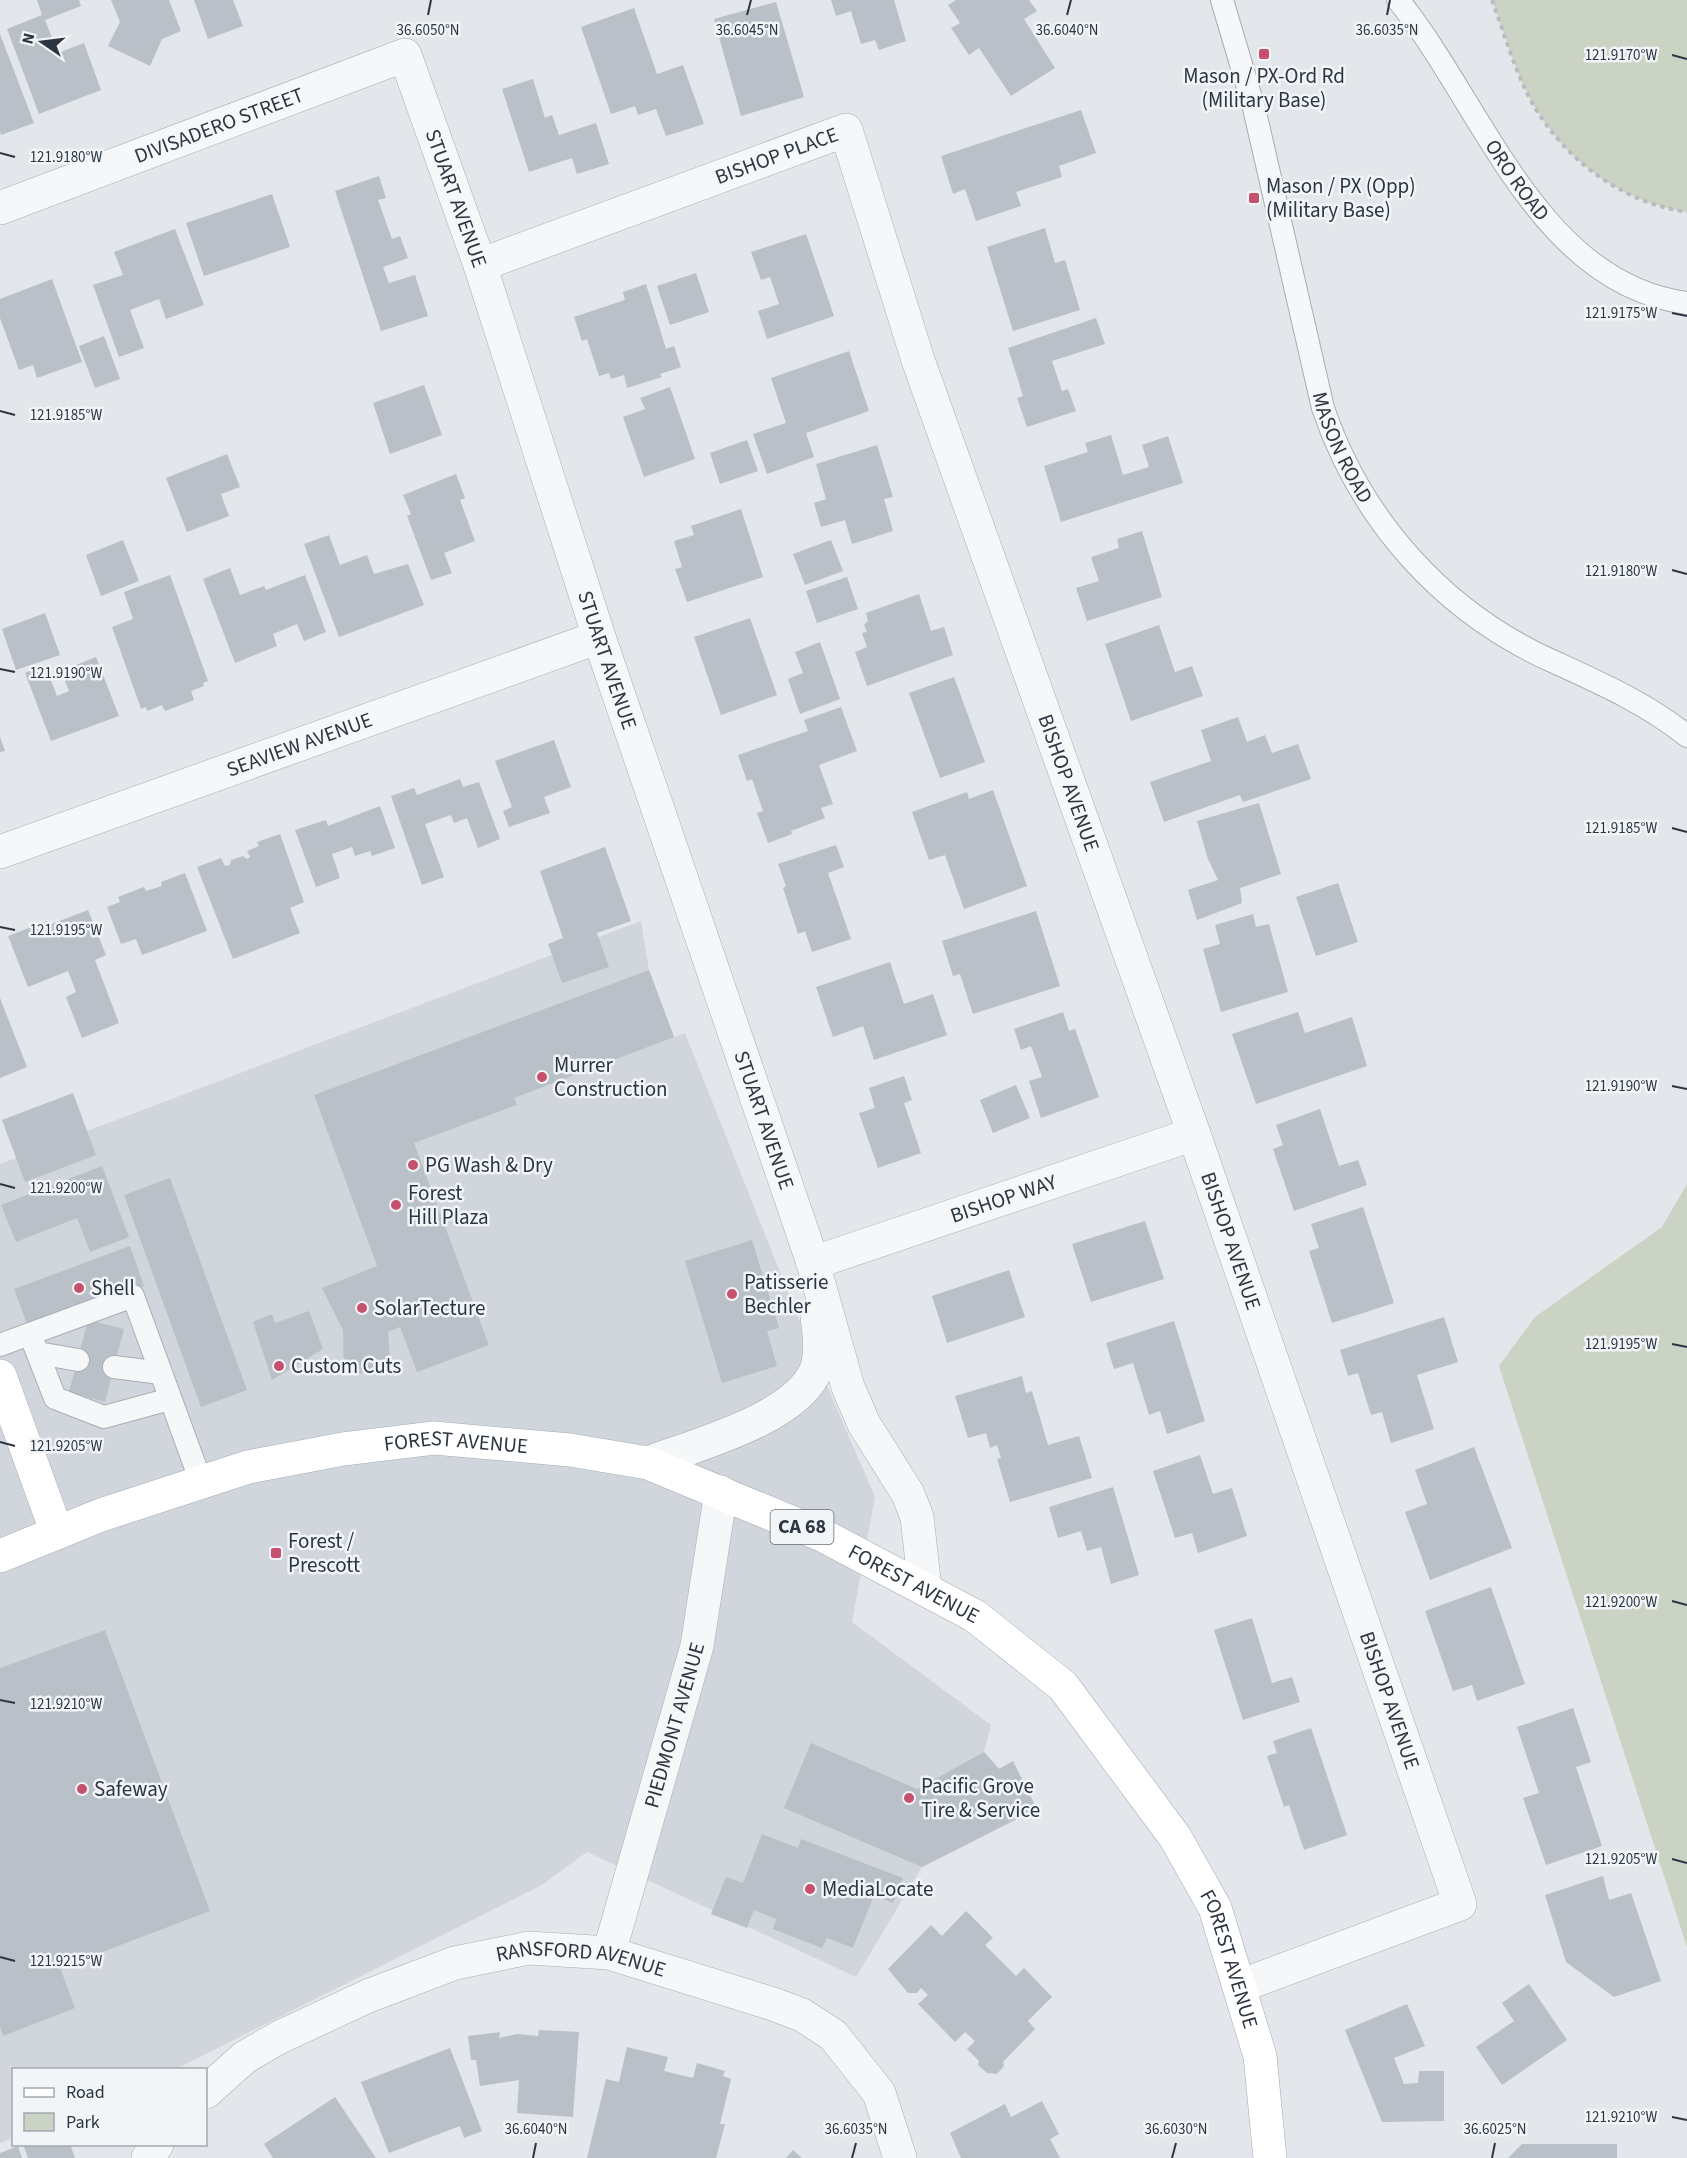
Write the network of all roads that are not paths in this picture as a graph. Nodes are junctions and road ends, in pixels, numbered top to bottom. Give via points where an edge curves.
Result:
1 (1222, 0) edge
2 (1398, 0) edge
3 (405, 55) joint
4 (0, 207) edge
5 (480, 265) junction
6 (1687, 303) edge
7 (918, 360) joint
8 (599, 637) junction
9 (1687, 736) edge
10 (0, 852) edge
11 (1194, 1134) junction
12 (813, 1263) junction
13 (34, 1344) junction
14 (0, 1345) edge
15 (78, 1360) dead end
16 (114, 1367) dead end
17 (161, 1373) junction
18 (0, 1376) edge
19 (170, 1399) junction
20 (648, 1463) junction
21 (201, 1482) junction
22 (721, 1492) junction
23 (57, 1533) junction
24 (0, 1556) edge
25 (925, 1589) junction
26 (609, 1953) junction
27 (1240, 1986) junction
28 (207, 2091) edge
29 (900, 2158) edge
30 (1270, 2158) edge

1 - 9 lane, MASON ROAD via 1254,108 1323,408 1334,441 1368,503 1420,570 1455,601 1516,642 1627,696
2 - 6 lane, ORO ROAD via 1542,217 1606,274 1633,290
3 - 4 street, DIVISADERO STREET
3 - 5 street, STUART AVENUE
5 - 7 street, BISHOP PLACE via 846,130
5 - 8 street, STUART AVENUE
7 - 11 street, BISHOP AVENUE
8 - 10 street, SEAVIEW AVENUE
8 - 12 street, STUART AVENUE
11 - 12 street, BISHOP WAY
11 - 27 street, BISHOP AVENUE via 1460,1904
12 - 20 street, STUART AVENUE via 819,1339 816,1369 802,1393 781,1409 753,1422
12 - 25 street, STUART AVENUE via 848,1387 864,1424 902,1484 917,1517
13 - 14 lane
13 - 15 lane
13 - 17 lane via 133,1296
13 - 19 lane via 55,1398 104,1417
16 - 17 lane
17 - 19 lane
18 - 23 main road
19 - 21 lane
20 - 21 main road, FOREST AVENUE / CA 68 via 570,1450 434,1438 311,1455 248,1467
20 - 22 main road, FOREST AVENUE / CA 68
21 - 23 main road, FOREST AVENUE / CA 68
22 - 25 main road, FOREST AVENUE / CA 68 via 822,1535
22 - 26 street, PIEDMONT AVENUE via 697,1646
23 - 24 main road, FOREST AVENUE / CA 68
25 - 27 main road, FOREST AVENUE / CA 68 via 975,1616 1063,1686 1175,1837 1215,1908
26 - 28 street, RANSFORD AVENUE via 529,1948 455,1963 368,1996 280,2037 244,2057
26 - 29 street, RANSFORD AVENUE via 773,2004 802,2015 833,2035 879,2093
27 - 30 main road, FOREST AVENUE / CA 68 via 1260,2056

